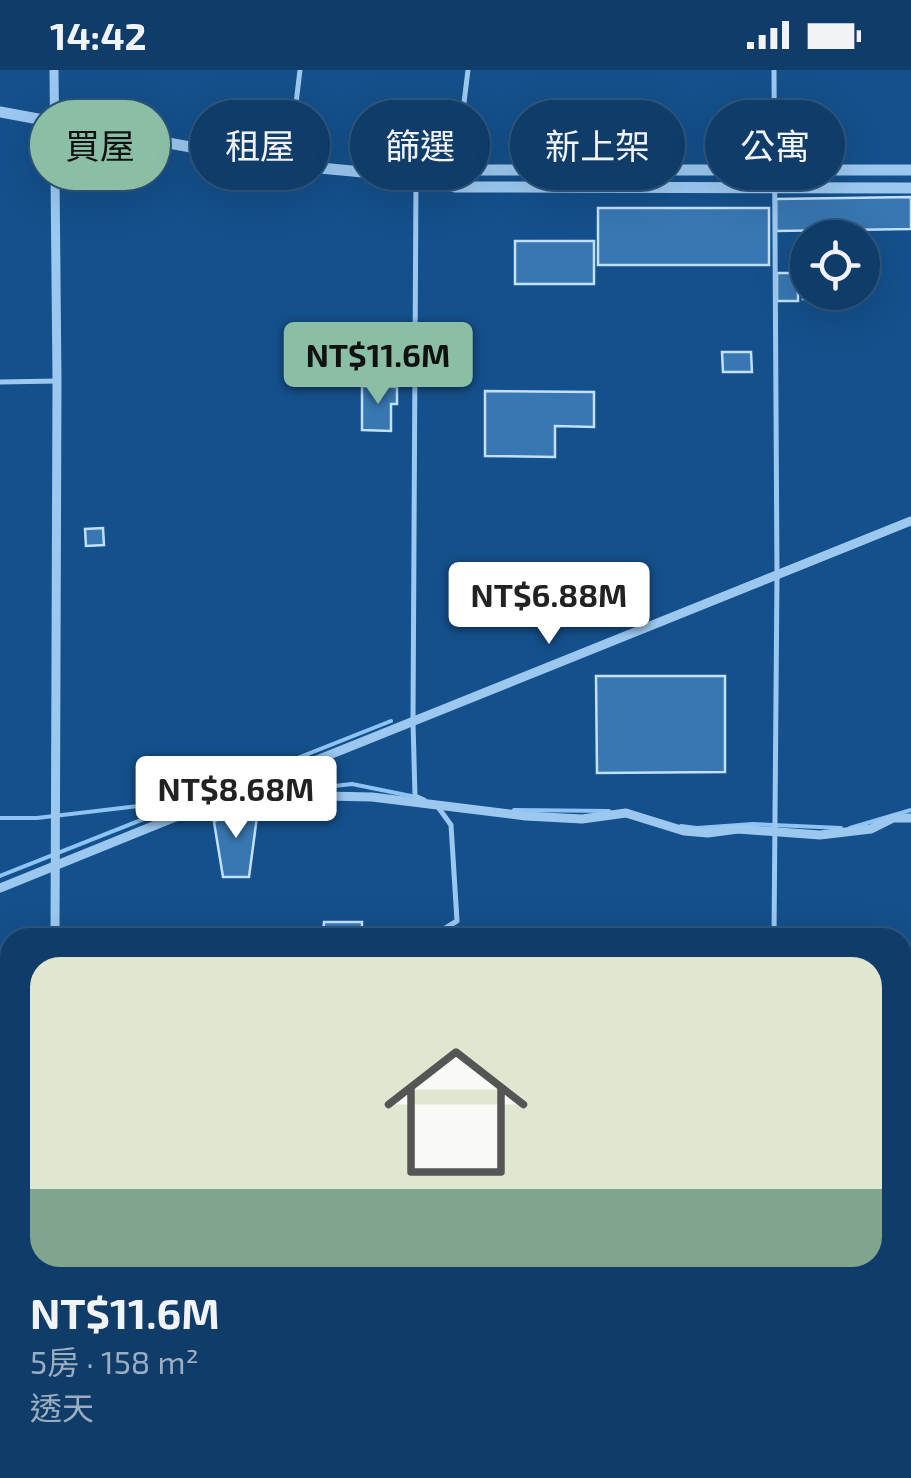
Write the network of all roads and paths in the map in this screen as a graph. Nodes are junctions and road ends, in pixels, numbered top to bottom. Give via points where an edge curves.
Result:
1 (54, 70) edge
2 (300, 70) edge
3 (468, 70) edge
4 (774, 70) edge
5 (53, 100) edge
6 (296, 100) edge
7 (464, 100) edge
8 (774, 100) edge
9 (0, 112) edge
10 (30, 117) edge
11 (490, 170) edge
12 (911, 170) edge
13 (845, 171) edge
14 (705, 172) edge
15 (490, 187) edge
16 (911, 188) edge
17 (705, 189) edge
18 (845, 189) edge
19 (54, 190) edge
20 (416, 190) edge
21 (774, 190) edge
22 (57, 381) junction
23 (0, 382) edge
24 (911, 520) edge
25 (777, 575) junction
26 (413, 722) junction
27 (200, 807) junction
28 (441, 808) junction
29 (911, 818) edge
30 (774, 831) junction
31 (54, 866) junction
32 (0, 888) edge
33 (55, 928) edge
34 (445, 928) edge
35 (774, 928) edge

1 - 5 street
2 - 6 lane
3 - 7 lane
4 - 8 lane
9 - 10 street
11 - 14 street
12 - 13 street
15 - 17 street
16 - 18 street
19 - 22 street
20 - 26 lane
21 - 25 lane
22 - 23 lane
22 - 31 street
24 - 25 street
25 - 26 street
25 - 30 lane
26 - 27 street
26 - 28 lane via 415,796
27 - 28 street via 212,815 276,795
27 - 31 street
28 - 30 street via 582,819 626,813 696,832
28 - 34 lane via 451,825 457,921
29 - 30 street via 854,832
30 - 35 lane
31 - 32 street
31 - 33 street

